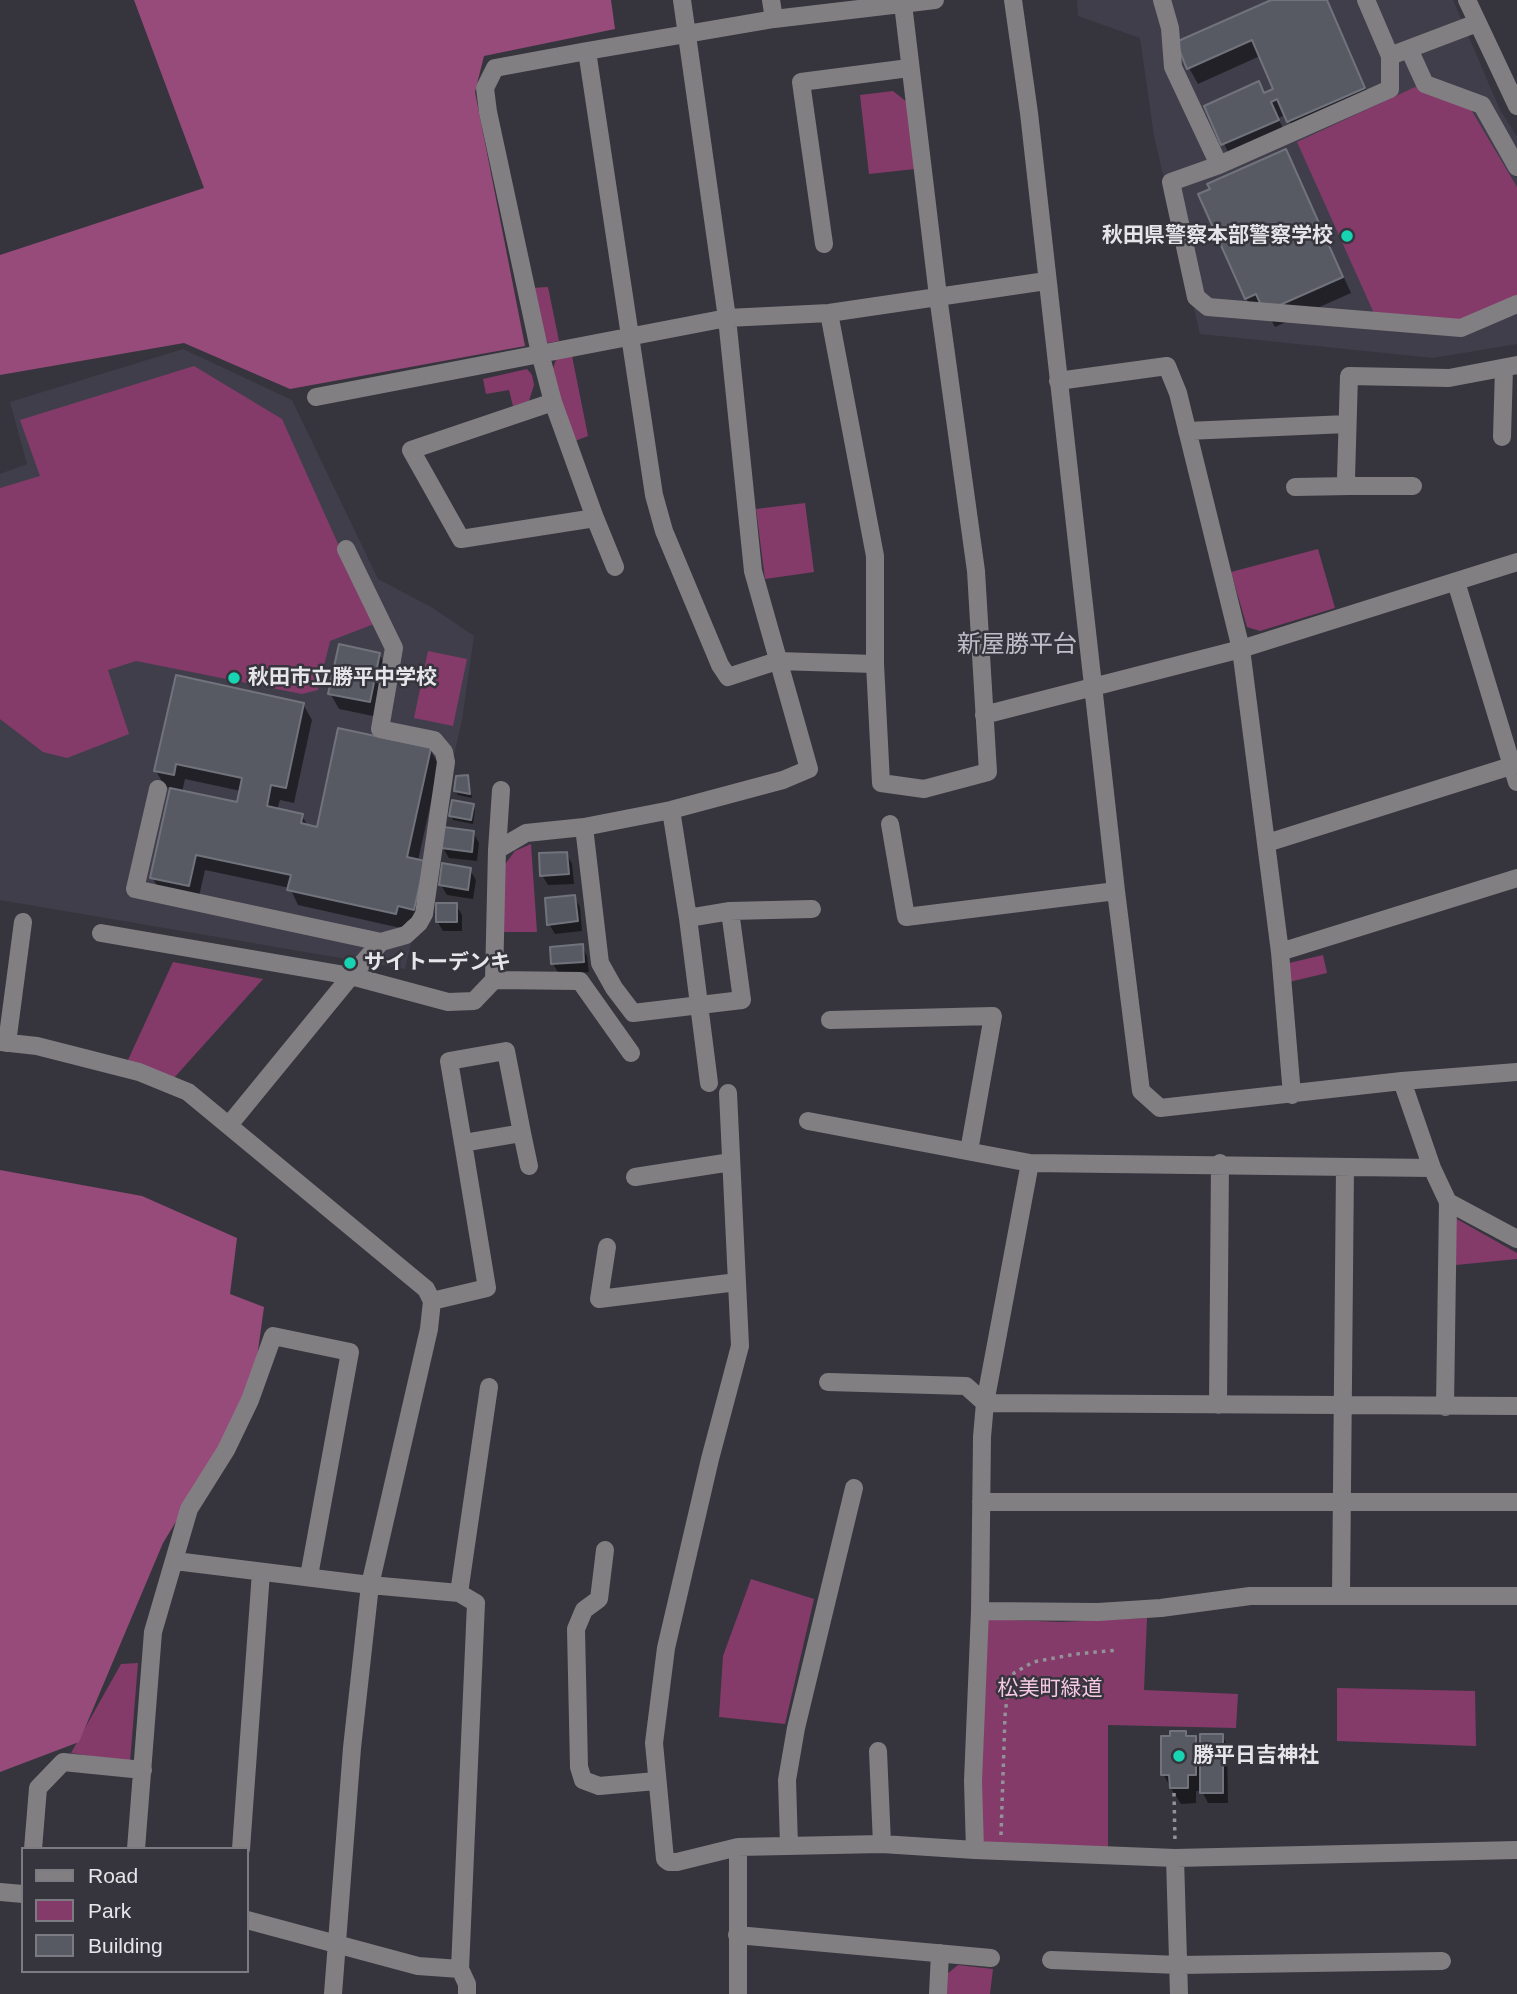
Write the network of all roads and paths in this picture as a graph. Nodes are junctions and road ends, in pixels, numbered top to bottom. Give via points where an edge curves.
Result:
1 (682, 0) edge
2 (771, 0) edge
3 (935, 0) edge
4 (1013, 0) edge
5 (1161, 0) edge
6 (1366, 0) edge
7 (1467, 0) edge
8 (871, 4) edge
9 (903, 4) junction
10 (774, 19) junction
11 (1478, 23) junction
12 (687, 33) junction
13 (1409, 49) junction
14 (587, 51) junction
15 (1390, 56) junction
16 (909, 68) junction
17 (1509, 69) edge
18 (1517, 106) edge
19 (1219, 165) junction
20 (1517, 167) edge
21 (824, 244) dead end
22 (1046, 281) junction
23 (937, 296) junction
24 (1517, 304) edge
25 (829, 313) junction
26 (727, 318) junction
27 (631, 335) junction
28 (540, 353) junction
29 (1510, 366) edge
30 (1058, 381) junction
31 (316, 397) dead end
32 (553, 402) junction
33 (1347, 424) junction
34 (1188, 431) junction
35 (1502, 437) dead end
36 (1350, 485) junction
37 (1413, 486) dead end
38 (1295, 487) dead end
39 (596, 518) junction
40 (346, 549) dead end
41 (1517, 562) edge
42 (615, 567) dead end
43 (1456, 582) junction
44 (1241, 649) junction
45 (778, 661) junction
46 (875, 664) junction
47 (1094, 688) junction
48 (984, 715) junction
49 (1515, 771) edge
50 (158, 789) dead end
51 (501, 790) dead end
52 (671, 810) junction
53 (890, 824) dead end
54 (584, 827) junction
55 (1267, 843) junction
56 (497, 850) junction
57 (1517, 878) edge
58 (1116, 891) junction
59 (812, 909) dead end
60 (730, 911) junction
61 (688, 918) junction
62 (23, 922) dead end
63 (101, 933) dead end
64 (381, 942) junction
65 (1280, 952) junction
66 (351, 976) junction
67 (494, 980) junction
68 (700, 1006) junction
69 (830, 1020) dead end
70 (3, 1043) edge
71 (631, 1054) dead end
72 (1517, 1072) edge
73 (1402, 1081) junction
74 (709, 1083) dead end
75 (728, 1093) dead end
76 (1292, 1095) junction
77 (808, 1121) dead end
78 (229, 1125) junction
79 (522, 1133) junction
80 (463, 1143) junction
81 (969, 1151) junction
82 (731, 1162) junction
83 (1030, 1163) junction
84 (1220, 1163) junction
85 (529, 1166) dead end
86 (1345, 1167) junction
87 (1432, 1168) junction
88 (635, 1177) dead end
89 (1448, 1202) junction
90 (1517, 1239) edge
91 (607, 1247) dead end
92 (737, 1282) junction
93 (432, 1301) junction
94 (828, 1382) dead end
95 (489, 1387) dead end
96 (985, 1403) junction
97 (1218, 1405) junction
98 (1342, 1406) junction
99 (1517, 1406) edge
100 (1445, 1407) junction
101 (854, 1488) dead end
102 (981, 1502) junction
103 (1342, 1502) junction
104 (1517, 1502) edge
105 (605, 1550) dead end
106 (175, 1561) junction
107 (261, 1572) junction
108 (309, 1576) junction
109 (370, 1585) junction
110 (459, 1593) junction
111 (1341, 1594) junction
112 (1517, 1597) edge
113 (980, 1611) junction
114 (1118, 1650) dead end
115 (877, 1751) dead end
116 (143, 1770) junction
117 (656, 1781) junction
118 (1174, 1793) dead end
119 (882, 1844) junction
120 (789, 1846) junction
121 (33, 1847) edge
122 (136, 1847) edge
123 (241, 1847) edge
124 (738, 1847) junction
125 (975, 1850) junction
126 (1517, 1850) edge
127 (1000, 1851) junction
128 (1175, 1858) junction
129 (0, 1892) edge
130 (21, 1894) edge
131 (248, 1920) edge
132 (737, 1936) junction
133 (336, 1944) junction
134 (940, 1953) junction
135 (991, 1958) dead end
136 (1051, 1959) dead end
137 (1442, 1961) dead end
138 (1178, 1965) junction
139 (460, 1969) junction
140 (333, 1994) edge
141 (467, 1994) edge
142 (738, 1994) edge
143 (938, 1994) edge
144 (1179, 1994) edge

1 - 12 street
2 - 10 street
3 - 9 street
4 - 22 street
5 - 19 street via 1170,28 1173,67
6 - 15 street
7 - 11 street
8 - 9 street
8 - 10 street
9 - 16 street
10 - 12 street
11 - 13 street
11 - 17 street
12 - 14 street
12 - 26 street
13 - 15 street
13 - 20 street via 1425,84 1482,105
14 - 27 street
14 - 28 street via 495,68 485,88
15 - 19 street via 1390,89
16 - 21 street via 801,82
16 - 23 street
17 - 18 street
19 - 24 street via 1171,183 1196,297 1208,307 1461,328
22 - 23 street
22 - 30 street
23 - 25 street
23 - 48 street via 975,571
25 - 26 street
25 - 46 street via 875,556
26 - 27 street
26 - 45 street via 753,571
27 - 28 street
27 - 45 street via 654,495 664,531 720,665 728,677
28 - 31 street
28 - 32 street
29 - 33 street via 1449,378 1349,376
29 - 35 street
30 - 34 street via 1167,366
30 - 47 street
32 - 39 street
32 - 39 street via 411,450 461,539
33 - 34 street
33 - 36 street via 1346,478
34 - 44 street
36 - 37 street
36 - 38 street
39 - 42 street
40 - 64 street via 394,648 380,729 434,740 446,762 424,914 406,935
41 - 43 street
43 - 44 street
43 - 49 street
44 - 47 street
44 - 55 street
45 - 46 street
45 - 52 street via 809,769
46 - 48 street via 881,783 924,789 988,772
47 - 48 street
47 - 58 street
49 - 55 street
50 - 64 street via 135,889
51 - 56 street
52 - 54 street
52 - 61 street
53 - 58 street via 906,917
54 - 56 street via 526,833
54 - 68 street via 600,963 614,988 633,1013
55 - 65 street
56 - 67 street
57 - 65 street
58 - 76 street via 1141,1091 1160,1108
59 - 60 street
60 - 61 street
60 - 68 street via 742,1000
61 - 68 street
62 - 70 street
63 - 66 street
64 - 66 street
65 - 76 street
66 - 67 street via 448,1002 474,1001
66 - 78 street
67 - 71 street via 580,981
68 - 74 street
69 - 81 street via 993,1016
70 - 78 street via 37,1046 139,1072 188,1092
72 - 73 street
73 - 76 street
73 - 87 street
75 - 82 street
77 - 81 street
78 - 93 street via 426,1289
79 - 80 street
79 - 80 street via 506,1051 449,1060
79 - 85 street
80 - 93 street via 487,1288
81 - 83 street
82 - 88 street
82 - 92 street
83 - 84 street
83 - 96 street
84 - 86 street
84 - 97 street
86 - 87 street
86 - 98 street
87 - 89 street
89 - 90 street
89 - 100 street
91 - 92 street via 599,1299
92 - 117 street via 740,1346 666,1648 654,1743
93 - 109 street
94 - 96 street via 966,1386
95 - 110 street
96 - 97 street
96 - 102 street
97 - 98 street
98 - 100 street
98 - 103 street
99 - 100 street
101 - 120 street via 796,1728 787,1780
102 - 103 street
102 - 113 street
103 - 104 street
103 - 111 street
105 - 117 street via 598,1599 584,1610 576,1629 579,1767 583,1780 599,1786
106 - 107 street
106 - 108 street via 189,1508 226,1450 273,1336 350,1352
106 - 116 street via 153,1632
107 - 108 street
107 - 123 street
108 - 109 street
109 - 110 street
109 - 133 street
110 - 139 street via 476,1603
111 - 112 street
111 - 113 street via 1250,1596 1098,1612
113 - 125 street
114 - 127 path via 1033,1661 1014,1673 1005,1716
115 - 119 street
116 - 121 street via 63,1762 38,1788
116 - 122 street
117 - 124 street via 665,1859 669,1862
118 - 128 path
119 - 120 street
119 - 125 street
120 - 124 street
124 - 132 street
125 - 127 street
126 - 128 street
127 - 128 street
128 - 138 street
129 - 130 street
131 - 133 street
132 - 134 street
132 - 142 street
133 - 139 street via 418,1966
133 - 140 street
134 - 135 street
134 - 143 street
136 - 138 street
137 - 138 street
138 - 144 street
139 - 141 street

